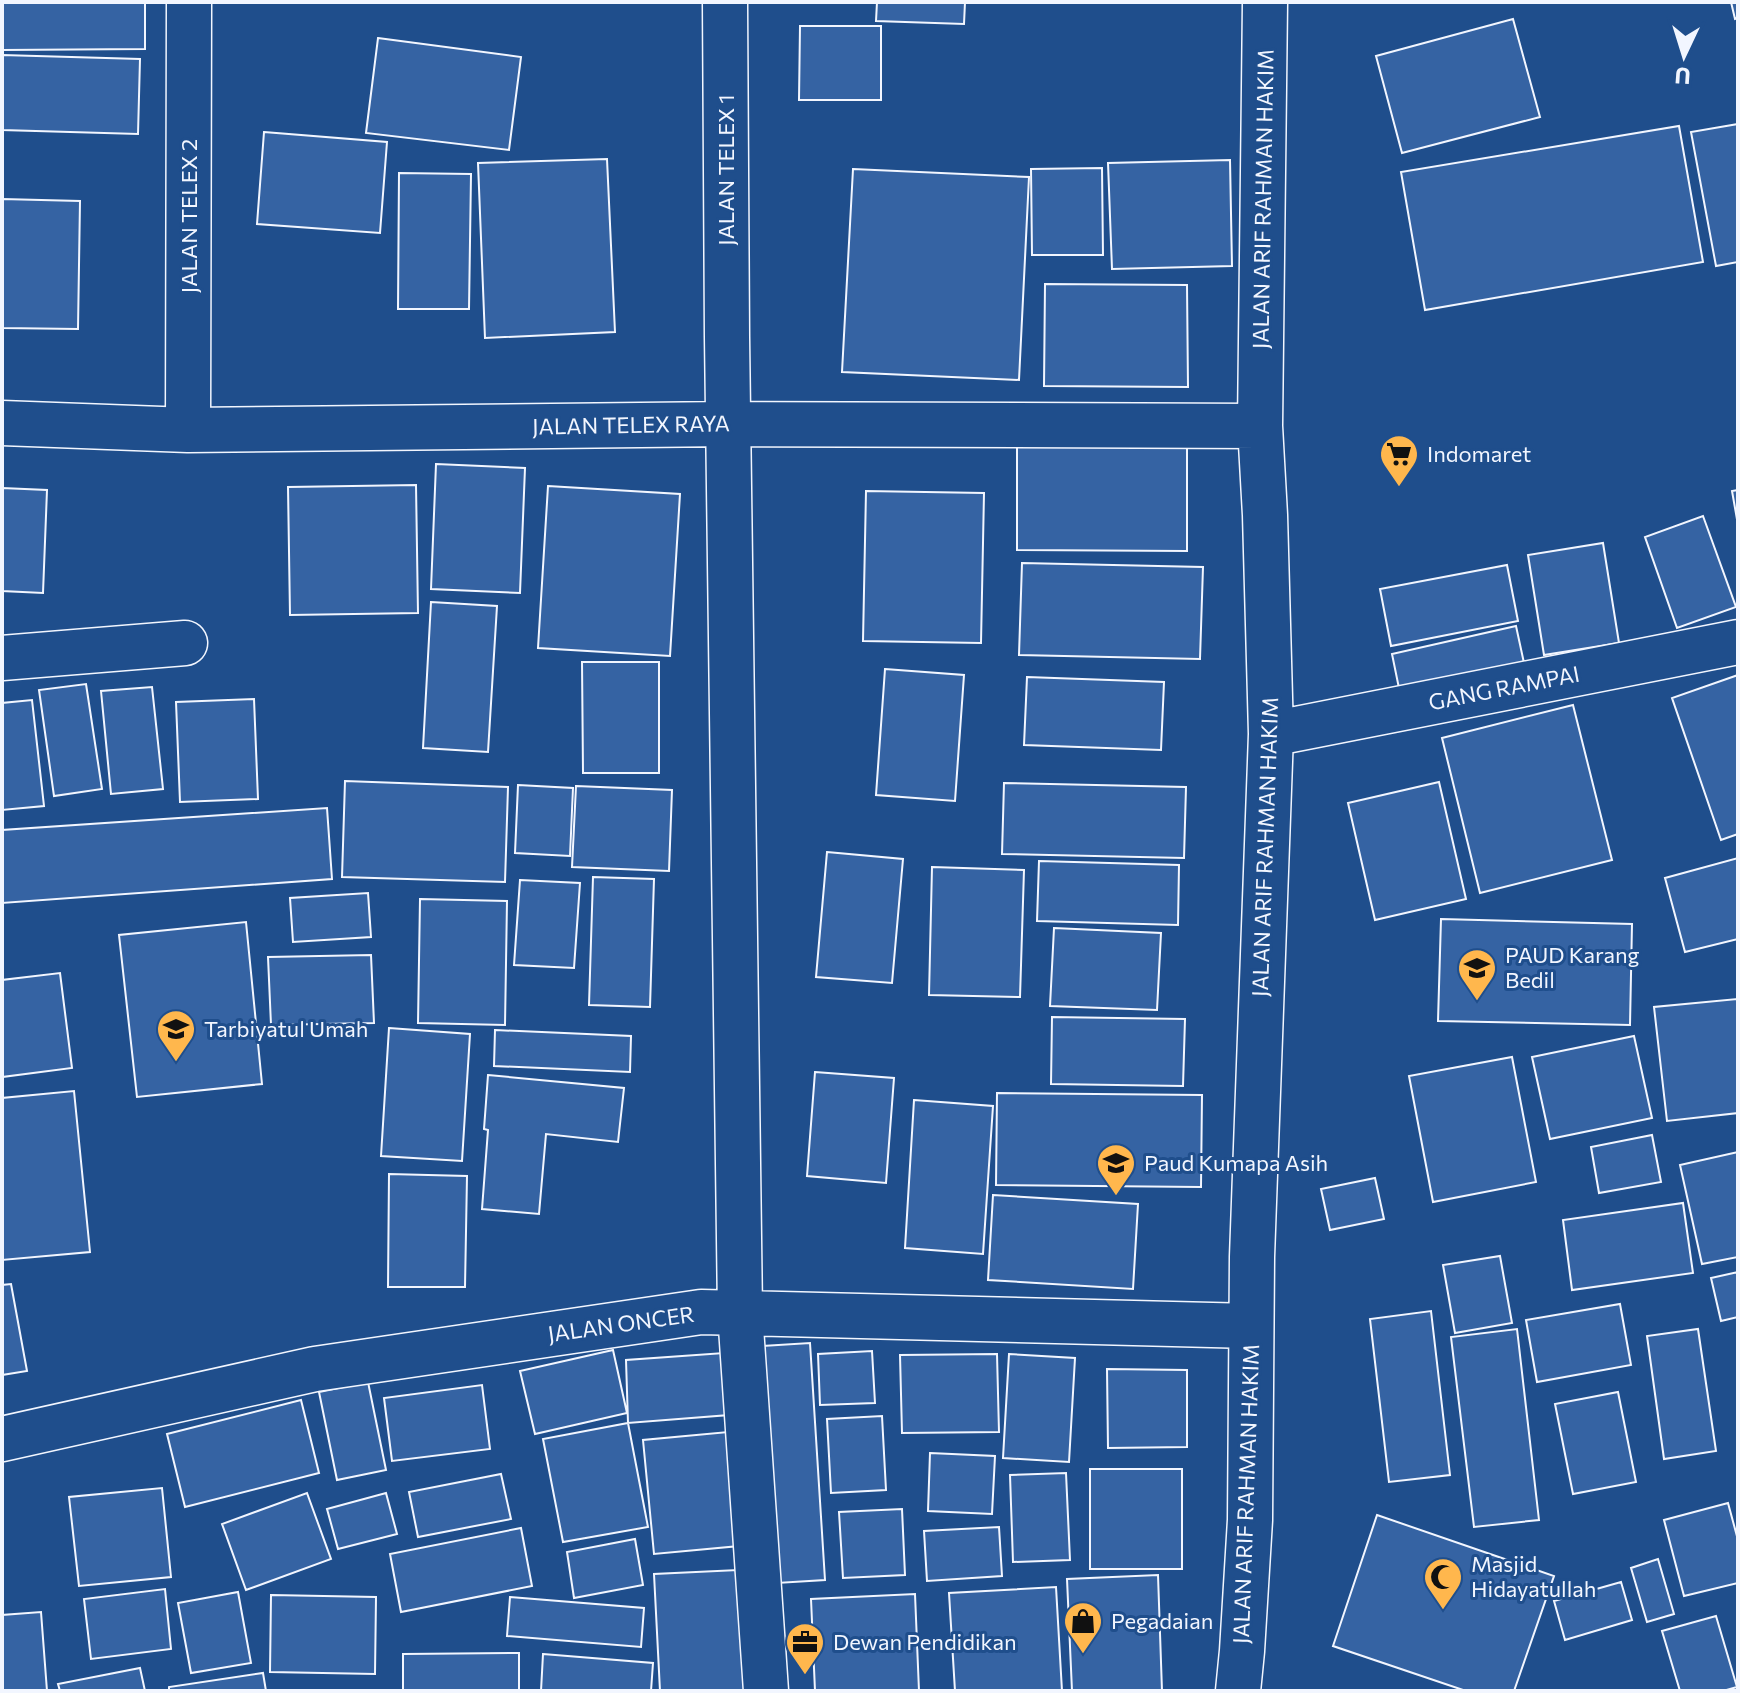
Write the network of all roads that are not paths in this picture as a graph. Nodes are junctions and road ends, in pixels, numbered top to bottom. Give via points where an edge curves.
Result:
1 (189, 2) edge
2 (725, 2) edge
3 (1265, 2) edge
4 (2, 423) edge
5 (728, 424) junction
6 (1260, 426) junction
7 (188, 430) junction
8 (1738, 642) edge
9 (185, 643) dead end
10 (2, 658) edge
11 (1271, 734) junction
12 (740, 1313) junction
13 (1251, 1326) junction
14 (2, 1439) edge
15 (766, 1691) edge
16 (1238, 1691) edge

1 - 7 street, JALAN TELEX 2
2 - 5 street, JALAN TELEX 1
3 - 6 street, JALAN ARIF RAHMAN HAKIM
4 - 7 street, JALAN TELEX RAYA
5 - 6 street, JALAN TELEX RAYA
5 - 7 street, JALAN TELEX RAYA
5 - 12 street, JALAN TELEX 1
6 - 11 street, JALAN ARIF RAHMAN HAKIM
8 - 11 street, GANG RAMPAI
9 - 10 street
11 - 13 street, JALAN ARIF RAHMAN HAKIM
12 - 13 street, JALAN ONCER
12 - 14 street, JALAN ONCER via 701,1312 315,1369
12 - 15 street, JALAN TELEX 1
13 - 16 street, JALAN ARIF RAHMAN HAKIM via 1250,1520

